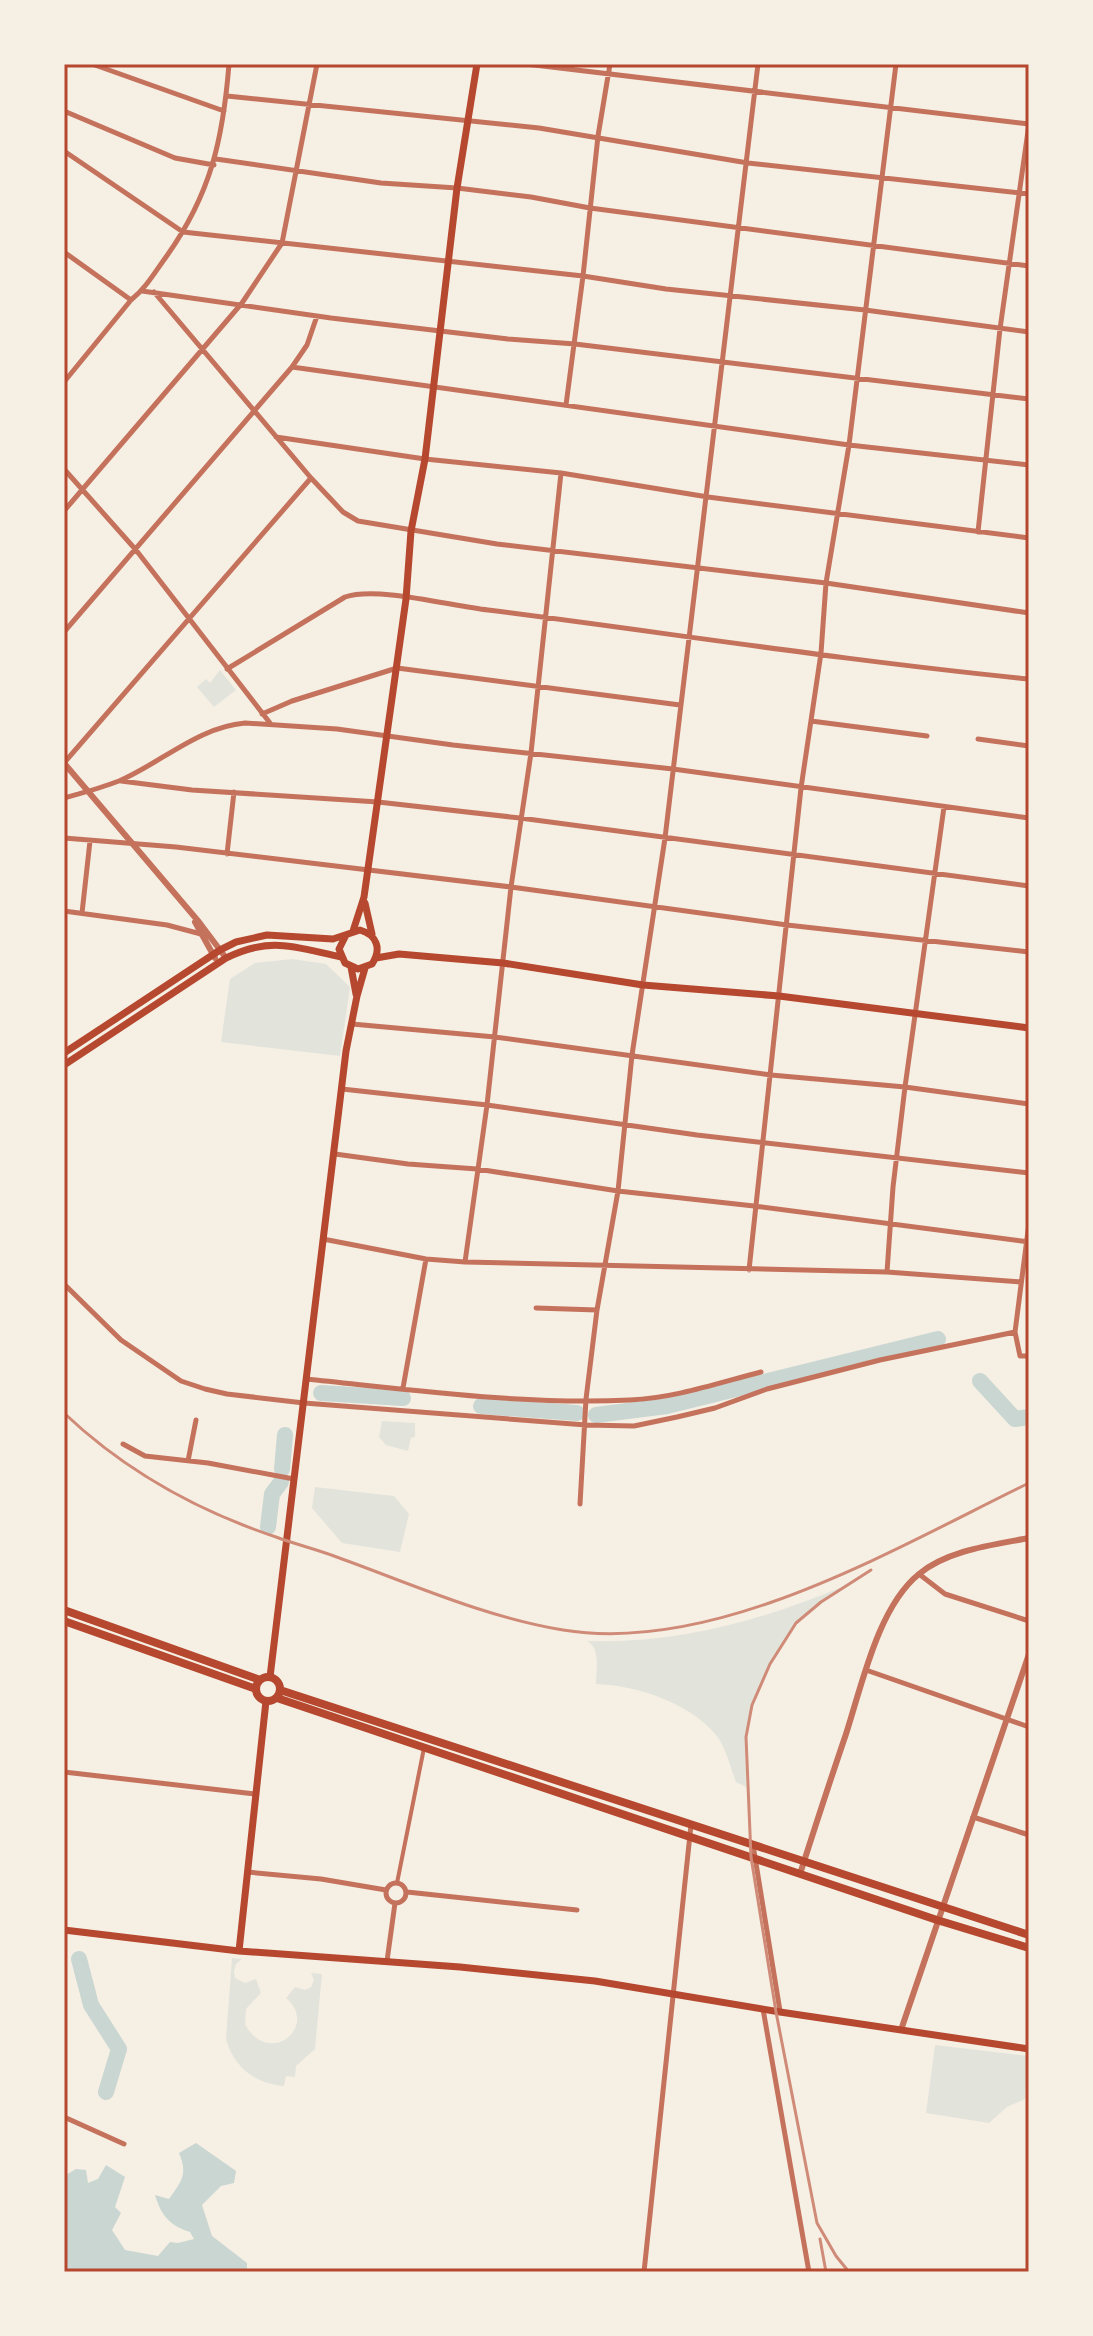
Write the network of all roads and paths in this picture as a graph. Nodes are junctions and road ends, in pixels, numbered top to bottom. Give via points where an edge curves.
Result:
1 (92, 64) edge
2 (229, 64) edge
3 (317, 64) edge
4 (477, 64) edge
5 (526, 64) edge
6 (610, 64) edge
7 (758, 64) edge
8 (896, 64) edge
9 (608, 74) junction
10 (755, 91) junction
11 (227, 96) junction
12 (310, 106) junction
13 (889, 107) junction
14 (64, 111) edge
15 (224, 111) junction
16 (467, 120) junction
17 (1029, 124) edge
18 (598, 136) junction
19 (64, 151) edge
20 (215, 162) junction
21 (748, 163) junction
22 (298, 170) junction
23 (882, 176) junction
24 (457, 188) junction
25 (1020, 193) junction
26 (1029, 194) edge
27 (590, 208) junction
28 (740, 228) junction
29 (183, 232) junction
30 (282, 243) junction
31 (874, 243) junction
32 (64, 252) edge
33 (448, 261) junction
34 (1010, 264) junction
35 (1029, 266) edge
36 (583, 276) junction
37 (142, 291) junction
38 (154, 292) junction
39 (730, 296) junction
40 (131, 300) junction
41 (242, 303) junction
42 (865, 310) junction
43 (317, 316) junction
44 (441, 329) junction
45 (1000, 329) junction
46 (1029, 332) edge
47 (575, 344) junction
48 (201, 348) junction
49 (724, 363) junction
50 (64, 367) edge
51 (292, 367) junction
52 (71, 373) junction
53 (857, 377) junction
54 (64, 382) edge
55 (432, 387) junction
56 (993, 395) junction
57 (1029, 399) edge
58 (566, 405) junction
59 (253, 413) junction
60 (714, 427) junction
61 (275, 437) junction
62 (849, 445) junction
63 (425, 459) junction
64 (984, 459) junction
65 (1029, 465) edge
66 (64, 469) edge
67 (561, 473) junction
68 (311, 478) junction
69 (83, 490) junction
70 (708, 497) junction
71 (64, 511) edge
72 (837, 515) junction
73 (411, 531) junction
74 (978, 532) junction
75 (1029, 538) edge
76 (552, 549) junction
77 (136, 550) junction
78 (696, 569) junction
79 (826, 583) junction
80 (406, 599) junction
81 (1029, 613) edge
82 (546, 617) junction
83 (188, 619) junction
84 (64, 632) edge
85 (690, 636) junction
86 (821, 653) junction
87 (397, 668) junction
88 (227, 669) junction
89 (1029, 679) edge
90 (537, 685) junction
91 (680, 705) junction
92 (262, 714) junction
93 (811, 721) junction
94 (271, 724) junction
95 (386, 735) junction
96 (927, 736) dead end
97 (978, 739) dead end
98 (1029, 746) edge
99 (531, 753) junction
100 (64, 763) edge
101 (673, 769) junction
102 (120, 780) junction
103 (801, 788) junction
104 (88, 791) junction
105 (234, 792) junction
106 (64, 798) edge
107 (378, 802) junction
108 (944, 807) junction
109 (520, 818) junction
110 (1029, 818) edge
111 (64, 838) edge
112 (665, 838) junction
113 (90, 841) junction
114 (131, 843) junction
115 (227, 854) junction
116 (796, 856) junction
117 (367, 871) junction
118 (934, 872) junction
119 (1029, 886) edge
120 (511, 887) junction
121 (364, 897) junction
122 (654, 907) junction
123 (64, 911) edge
124 (82, 913) junction
125 (192, 915) junction
126 (787, 925) junction
127 (349, 933) junction
128 (201, 934) junction
129 (210, 937) junction
130 (375, 940) junction
131 (925, 940) junction
132 (216, 952) junction
133 (1029, 952) edge
134 (399, 954) junction
135 (341, 957) junction
136 (376, 958) junction
137 (222, 960) junction
138 (503, 963) junction
139 (351, 967) junction
140 (365, 968) junction
141 (643, 985) junction
142 (357, 996) junction
143 (779, 996) junction
144 (914, 1012) junction
145 (352, 1024) junction
146 (1029, 1028) edge
147 (495, 1037) junction
148 (64, 1053) edge
149 (632, 1055) junction
150 (64, 1065) edge
151 (771, 1075) junction
152 (905, 1087) junction
153 (342, 1089) junction
154 (1029, 1104) edge
155 (487, 1105) junction
156 (626, 1124) junction
157 (763, 1142) junction
158 (335, 1154) junction
159 (897, 1157) junction
160 (477, 1169) junction
161 (1029, 1173) edge
162 (618, 1191) junction
163 (754, 1206) junction
164 (892, 1223) junction
165 (1029, 1223) edge
166 (323, 1239) junction
167 (1028, 1242) edge
168 (426, 1259) junction
169 (465, 1262) junction
170 (605, 1266) junction
171 (749, 1270) junction
172 (887, 1272) junction
173 (1021, 1282) junction
174 (64, 1284) edge
175 (536, 1308) dead end
176 (597, 1310) junction
177 (1015, 1332) junction
178 (1029, 1356) edge
179 (761, 1372) dead end
180 (306, 1379) junction
181 (403, 1388) junction
182 (586, 1399) junction
183 (304, 1403) junction
184 (196, 1420) dead end
185 (586, 1425) junction
186 (123, 1444) dead end
187 (188, 1461) junction
188 (295, 1479) junction
189 (580, 1504) dead end
190 (1029, 1538) edge
191 (919, 1574) junction
192 (64, 1610) edge
193 (64, 1621) edge
194 (1029, 1621) edge
195 (1029, 1654) edge
196 (866, 1670) junction
197 (262, 1682) junction
198 (278, 1694) junction
199 (266, 1701) junction
200 (1006, 1719) junction
201 (1029, 1727) edge
202 (425, 1746) junction
203 (64, 1772) edge
204 (534, 1772) junction
205 (531, 1783) junction
206 (255, 1794) junction
207 (972, 1816) junction
208 (691, 1824) junction
209 (1026, 1834) dead end
210 (690, 1837) junction
211 (753, 1845) junction
212 (755, 1859) junction
213 (804, 1862) junction
214 (247, 1872) junction
215 (834, 1872) junction
216 (800, 1874) junction
217 (397, 1883) junction
218 (830, 1884) junction
219 (386, 1890) junction
220 (407, 1892) junction
221 (395, 1903) junction
222 (941, 1907) junction
223 (577, 1910) dead end
224 (937, 1920) junction
225 (986, 1921) junction
226 (64, 1930) edge
227 (981, 1934) junction
228 (1029, 1935) edge
229 (1029, 1948) edge
230 (239, 1951) junction
231 (387, 1961) junction
232 (672, 1993) junction
233 (763, 2009) junction
234 (780, 2012) junction
235 (901, 2030) junction
236 (1029, 2049) edge
237 (64, 2117) edge
238 (124, 2144) dead end
239 (644, 2272) edge
240 (809, 2272) edge

1 - 15 street
2 - 11 street
3 - 12 street
4 - 16 main road
5 - 9 street
6 - 9 street
7 - 10 street
8 - 13 street
9 - 10 street
9 - 18 street
10 - 13 street
10 - 21 street
11 - 12 street
11 - 15 street
12 - 16 street
12 - 22 street
13 - 17 street
13 - 23 street
14 - 20 street via 175,158
15 - 20 street
16 - 18 street
16 - 24 main road
17 - 25 street
18 - 21 street
18 - 27 street
19 - 29 street
20 - 22 street
20 - 29 street
21 - 23 street
21 - 28 street
22 - 24 street
22 - 30 street
23 - 25 street
23 - 31 street
24 - 27 street
24 - 33 main road
25 - 26 street
25 - 34 street
27 - 28 street
27 - 36 street
28 - 31 street
28 - 39 street
29 - 30 street
29 - 37 street
30 - 33 street
30 - 41 street
31 - 34 street
31 - 42 street
32 - 40 street
33 - 36 street
33 - 44 main road
34 - 35 street
34 - 45 street
36 - 39 street
36 - 47 street
37 - 38 street
37 - 40 street
38 - 41 street
38 - 48 street
39 - 42 street
39 - 49 street
40 - 52 street
41 - 43 street
41 - 48 street
42 - 45 street
42 - 53 street
43 - 44 street
43 - 51 street
44 - 47 street
44 - 55 main road
45 - 46 street
45 - 56 street
47 - 49 street
47 - 58 street
48 - 59 street
48 - 69 street
49 - 53 street
49 - 60 street
50 - 52 street
51 - 55 street
51 - 59 street
52 - 54 street
53 - 56 street
53 - 62 street
55 - 58 street
55 - 63 main road
56 - 57 street
56 - 64 street
58 - 60 street
59 - 61 street
59 - 77 street
60 - 62 street
60 - 70 street
61 - 63 street
61 - 68 street
62 - 64 street
62 - 72 street
63 - 67 street
63 - 73 main road
64 - 65 street
64 - 74 street
66 - 69 street
67 - 70 street
67 - 76 street
68 - 73 street via 358,521
68 - 83 street
69 - 71 street
69 - 77 street
70 - 72 street
70 - 78 street
72 - 74 street
72 - 79 street
73 - 76 street
73 - 80 main road
74 - 75 street
76 - 78 street
76 - 82 street
77 - 83 street
77 - 84 street
78 - 79 street
78 - 85 street
79 - 81 street
79 - 86 street
80 - 82 street
80 - 87 main road
80 - 88 street via 376,593 345,597
82 - 85 street
82 - 90 street
83 - 88 street
83 - 100 street
85 - 86 street
85 - 91 street
86 - 89 street
86 - 93 street
87 - 90 street
87 - 92 street
87 - 95 main road
88 - 92 street
90 - 91 street
90 - 99 street
91 - 101 street
92 - 94 street
93 - 96 street
93 - 103 street
94 - 95 street
94 - 102 street via 212,731
95 - 99 street
95 - 107 main road
97 - 98 street
99 - 101 street
99 - 109 street
100 - 104 street
101 - 103 street
101 - 112 street
102 - 104 street
102 - 105 street
103 - 108 street
103 - 116 street
104 - 106 street
104 - 114 street
105 - 107 street
105 - 115 street
107 - 109 street
107 - 117 main road
108 - 110 street
108 - 118 street
109 - 112 street
109 - 120 street
111 - 113 street
112 - 116 street
112 - 122 street
113 - 114 street
113 - 124 street
114 - 115 street
114 - 125 street
115 - 117 street
116 - 118 street
116 - 126 street
117 - 120 street
117 - 121 main road
118 - 119 street
118 - 131 street
120 - 122 street
120 - 138 street
121 - 127 main road
121 - 130 main road
122 - 126 street
122 - 141 street
123 - 124 street
124 - 128 street
125 - 128 street
125 - 129 street
126 - 131 street
126 - 143 street
127 - 130 main road via 367,932
127 - 132 main road via 320,940 267,935
127 - 135 main road via 341,941
128 - 129 street
128 - 132 street
129 - 132 street
130 - 134 main road
130 - 136 main road
131 - 133 street
131 - 144 street
132 - 137 street
132 - 148 main road
134 - 136 main road
134 - 138 main road
135 - 137 main road via 269,944
135 - 139 main road
136 - 140 main road
137 - 150 main road
138 - 141 main road
138 - 147 street
139 - 140 main road
139 - 142 main road
140 - 142 main road
141 - 143 main road
141 - 149 street
142 - 145 main road
143 - 144 main road
143 - 151 street
144 - 146 main road
144 - 152 street
145 - 147 street
145 - 153 main road
147 - 149 street
147 - 155 street
149 - 151 street
149 - 156 street
151 - 152 street
151 - 157 street
152 - 154 street
152 - 159 street
153 - 155 street
153 - 158 main road
155 - 156 street
155 - 160 street
156 - 157 street
156 - 162 street
157 - 159 street
157 - 163 street
158 - 160 street
158 - 166 main road
159 - 161 street
159 - 164 street
160 - 162 street
160 - 169 street
162 - 163 street
162 - 170 street
163 - 164 street
163 - 171 street
164 - 167 street
164 - 172 street
165 - 167 street
166 - 168 street
166 - 180 main road
167 - 173 street
168 - 169 street
168 - 181 street
169 - 170 street
170 - 171 street
170 - 176 street
171 - 172 street
172 - 173 street
173 - 177 street
174 - 183 street via 121,1340 181,1381 227,1394
175 - 176 street
176 - 182 street
177 - 178 street via 1020,1356
177 - 185 street via 880,1360 677,1417 634,1426
179 - 182 street via 671,1395
180 - 181 street
180 - 183 main road
181 - 182 street via 505,1399
182 - 185 street
183 - 185 street
183 - 188 main road
184 - 187 street
185 - 189 street
186 - 187 street via 145,1456
187 - 188 street
188 - 197 main road
190 - 191 street via 956,1555
191 - 194 street via 945,1594
191 - 196 street via 886,1619
192 - 197 main road
193 - 197 main road
195 - 200 street
196 - 200 street
196 - 213 street
197 - 198 main road via 275,1680
197 - 199 main road via 259,1697
198 - 199 main road
198 - 202 main road
198 - 204 main road
199 - 206 main road
200 - 201 street
200 - 207 street
202 - 205 main road
202 - 217 street
203 - 206 street
204 - 205 main road
204 - 208 main road
205 - 210 main road
206 - 214 main road
207 - 209 street
207 - 222 street
208 - 210 street
208 - 211 main road
210 - 212 main road
210 - 232 street
211 - 212 street
211 - 213 main road
212 - 216 main road
212 - 234 street
213 - 215 main road
213 - 216 street
214 - 219 street
214 - 230 main road
215 - 218 main road
215 - 222 main road
216 - 218 main road
217 - 219 street
217 - 220 street
218 - 224 main road
219 - 221 street
220 - 221 street
220 - 223 street
221 - 231 street
222 - 224 street
222 - 225 main road
224 - 227 main road
224 - 235 street
225 - 227 main road
225 - 228 main road
226 - 230 main road
227 - 229 main road
230 - 231 main road
231 - 232 main road
232 - 233 main road
232 - 239 street
233 - 234 main road
233 - 240 street
234 - 235 main road
235 - 236 main road
237 - 238 street

